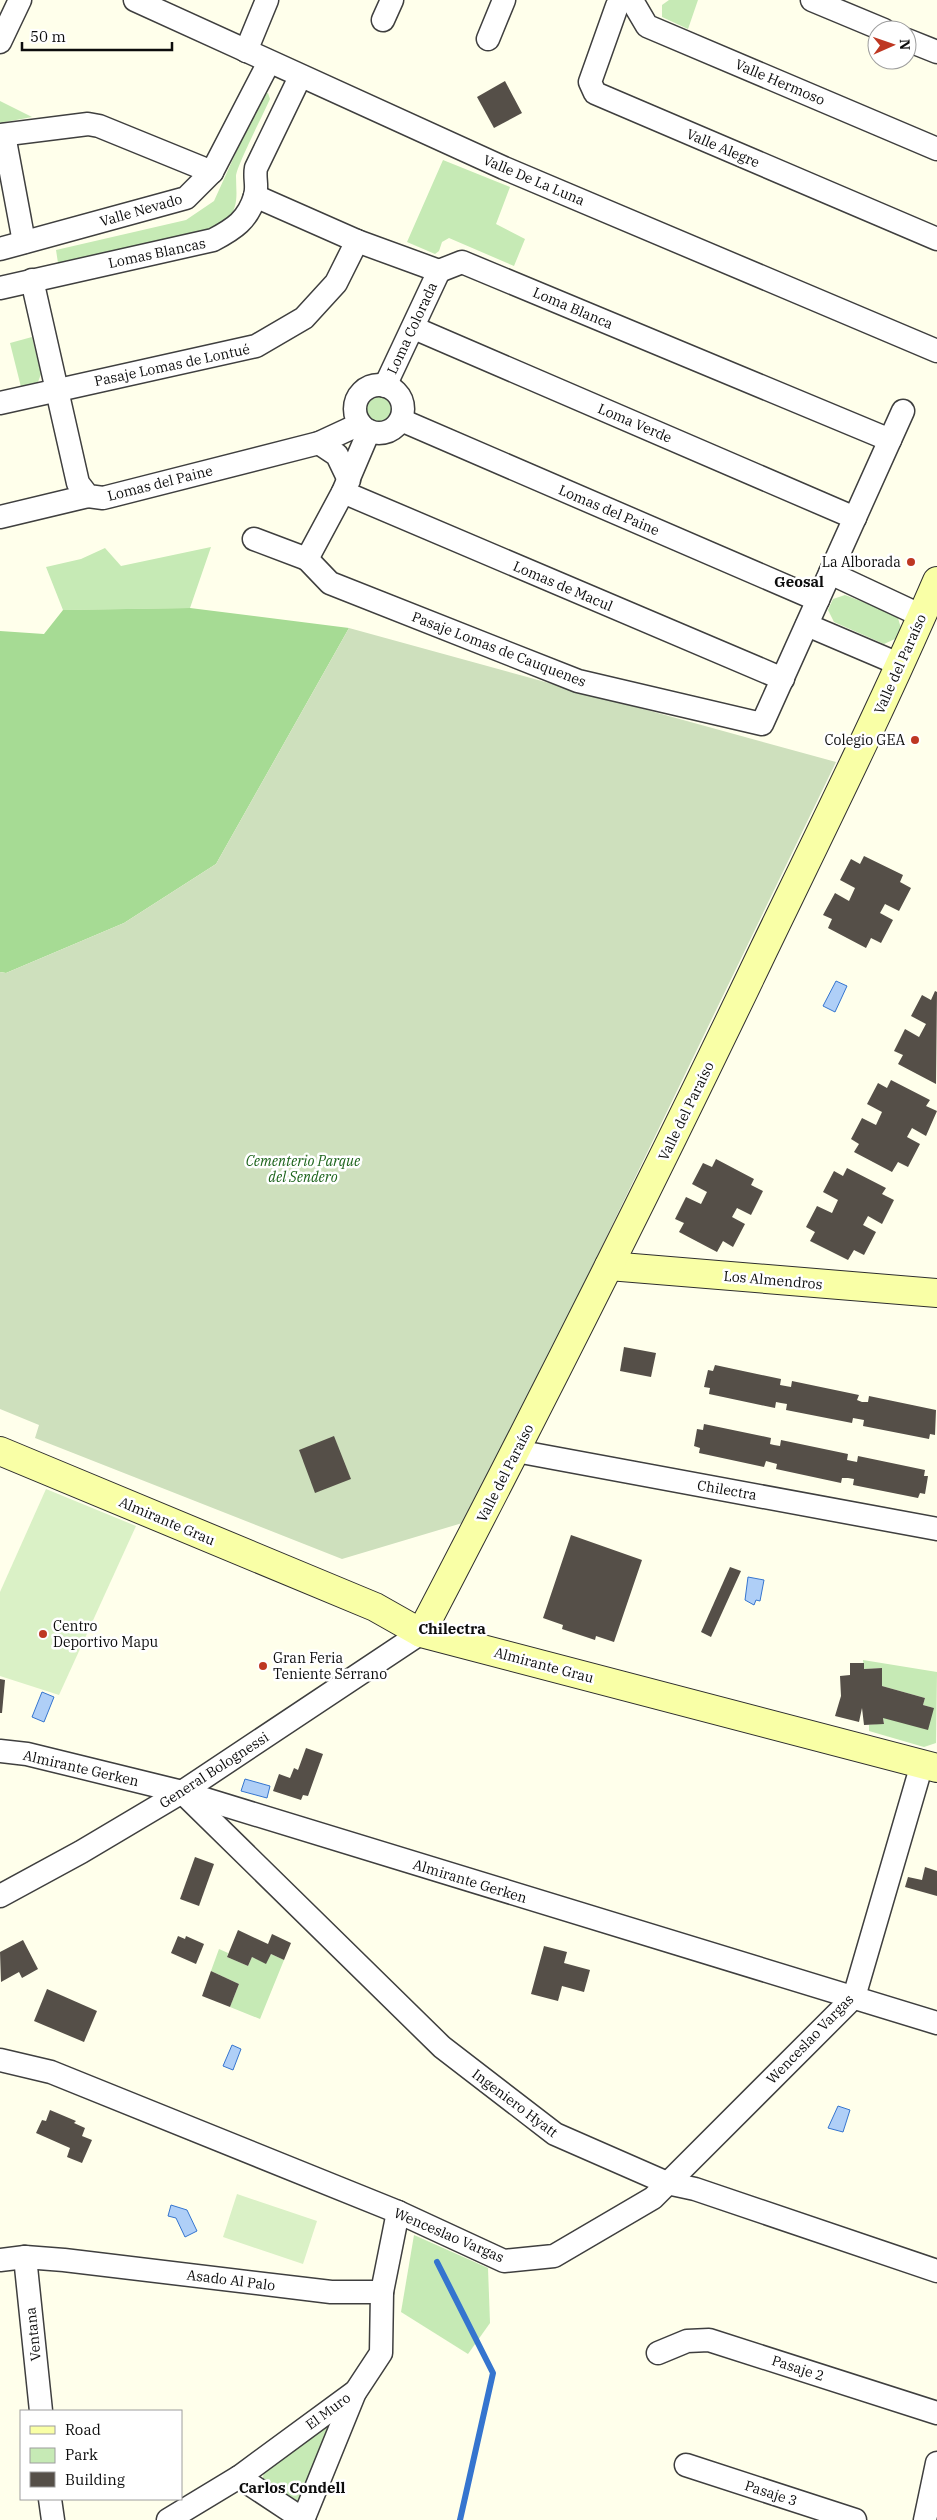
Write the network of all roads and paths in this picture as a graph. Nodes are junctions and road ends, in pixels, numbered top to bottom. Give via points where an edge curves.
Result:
1 (20, 0) edge
2 (134, 0) edge
3 (267, 0) edge
4 (504, 0) edge
5 (812, 0) edge
6 (623, 2) edge
7 (867, 23) edge
8 (488, 39) dead end
9 (0, 42) edge
10 (917, 44) edge
11 (246, 51) junction
12 (937, 52) edge
13 (269, 62) junction
14 (300, 77) junction
15 (2, 135) edge
16 (937, 149) edge
17 (212, 172) junction
18 (255, 196) junction
19 (937, 239) edge
20 (357, 241) junction
21 (24, 242) junction
22 (0, 249) edge
23 (438, 271) junction
24 (32, 280) junction
25 (0, 288) edge
26 (414, 328) junction
27 (937, 351) edge
28 (385, 386) junction
29 (58, 389) junction
30 (0, 403) edge
31 (904, 411) dead end
32 (401, 420) junction
33 (364, 427) junction
34 (890, 440) junction
35 (319, 443) junction
36 (346, 486) junction
37 (88, 496) junction
38 (0, 517) edge
39 (855, 518) junction
40 (254, 540) dead end
41 (307, 560) junction
42 (830, 573) junction
43 (937, 581) edge
44 (818, 600) junction
45 (922, 616) junction
46 (807, 625) junction
47 (901, 665) junction
48 (783, 679) junction
49 (609, 1266) junction
50 (937, 1293) edge
51 (0, 1451) edge
52 (516, 1451) junction
53 (937, 1529) edge
54 (422, 1633) junction
55 (0, 1751) edge
56 (930, 1766) edge
57 (182, 1792) junction
58 (0, 1896) edge
59 (854, 1997) junction
60 (937, 2023) edge
61 (0, 2060) edge
62 (667, 2183) junction
63 (398, 2212) junction
64 (25, 2257) junction
65 (0, 2260) edge
66 (937, 2271) edge
67 (382, 2292) junction
68 (658, 2353) dead end
69 (356, 2391) junction
70 (41, 2410) edge
71 (937, 2413) edge
72 (937, 2463) edge
73 (686, 2465) dead end
74 (239, 2477) junction
75 (50, 2500) edge
76 (53, 2520) edge
77 (168, 2520) edge
78 (303, 2520) edge
79 (855, 2520) edge
80 (925, 2520) edge

1 - 9 street
2 - 11 street, Valle De La Luna
3 - 11 street
4 - 8 street
5 - 7 street
6 - 16 street, Valle Hermoso via 647,26
6 - 19 street, Valle Alegre via 590,82 594,92
10 - 12 street
11 - 13 street, Valle De La Luna
13 - 14 street, Valle De La Luna
13 - 17 street, Valle Nevado
14 - 18 street, Lomas Blancas via 256,168
14 - 27 street, Valle De La Luna via 513,172
15 - 17 street via 77,124 94,125
15 - 21 street
17 - 21 street, Valle Nevado via 186,198
18 - 20 street
18 - 24 street, Lomas Blancas via 237,228 213,240
20 - 23 street
20 - 29 street, Pasaje Lomas de Lontué via 336,283 304,318 256,346
21 - 22 street, Valle Nevado
23 - 26 street, Loma Colorada
23 - 34 street, Loma Blanca via 462,262
24 - 25 street, Lomas Blancas
24 - 29 street, Lomas del Paine
26 - 28 street, Loma Colorada
26 - 39 street, Loma Verde
28 - 32 street, Loma Colorada via 397,393 401,400
28 - 33 street, Loma Colorada via 371,387 358,398 356,414
29 - 30 street, Pasaje Lomas de Lontué
29 - 37 street, Lomas del Paine via 78,483
31 - 34 street
32 - 33 street via 390,431 382,433
32 - 44 street, Lomas del Paine
33 - 35 street, Lomas del Paine
33 - 36 street, Loma Colorada
34 - 39 street
35 - 36 street via 337,455
35 - 37 street, Lomas del Paine via 103,498
36 - 41 street, Loma Colorada
36 - 48 street, Lomas de Macul
37 - 38 street
39 - 42 street
40 - 41 street
41 - 48 street, Pasaje Lomas de Cauquenes via 330,583 578,681 762,724
42 - 44 street
42 - 45 street
43 - 45 street, Valle del Paraíso
44 - 46 street
45 - 47 street, Valle del Paraíso
46 - 47 street
46 - 48 street
47 - 49 street, Valle del Paraíso
49 - 50 street, Los Almendros
49 - 52 street, Valle del Paraíso
51 - 54 street, Almirante Grau via 375,1607
52 - 53 street, Chilectra
52 - 54 street, Valle del Paraíso
54 - 56 street, Almirante Grau
54 - 57 street, General Bolognessi
55 - 57 street, Almirante Gerken via 27,1754
56 - 59 street, Wenceslao Vargas
57 - 58 street, General Bolognessi
57 - 59 street, Almirante Gerken
57 - 62 street, Ingeniero Hyatt via 442,2048 554,2134
59 - 60 street, Almirante Gerken
59 - 62 street, Wenceslao Vargas
61 - 63 street, Wenceslao Vargas via 51,2072
62 - 63 street, Wenceslao Vargas via 653,2198 554,2256 529,2259 504,2261
62 - 66 street, Ingeniero Hyatt via 695,2189
63 - 67 street
64 - 65 street, Asado Al Palo
64 - 67 street, Asado Al Palo via 331,2292
64 - 70 street, Ventana
67 - 69 street, El Muro via 381,2353
68 - 71 street, Pasaje 2 via 687,2341 709,2340
69 - 74 street, El Muro
69 - 78 street
72 - 80 street
73 - 79 street, Pasaje 3
74 - 77 street, El Muro
74 - 78 street
75 - 76 street

